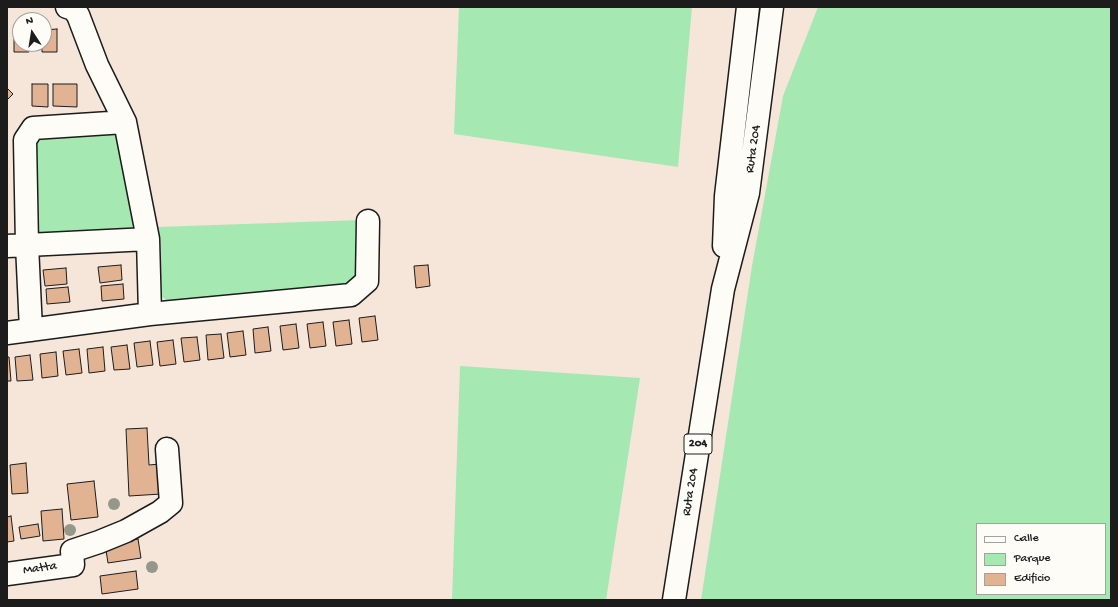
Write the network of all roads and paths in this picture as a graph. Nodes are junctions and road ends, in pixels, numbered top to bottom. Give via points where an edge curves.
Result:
1 (67, 7) edge
2 (748, 7) edge
3 (772, 7) edge
4 (125, 122) junction
5 (368, 221) dead end
6 (148, 239) junction
7 (17, 245) edge
8 (723, 289) junction
9 (150, 314) junction
10 (31, 330) junction
11 (7, 333) edge
12 (167, 449) dead end
13 (7, 574) edge
14 (674, 600) edge

1 - 4 street via 74,9 78,15 97,65
2 - 8 street, Ruta 204 / 204 via 726,196
3 - 8 street, Ruta 204 / 204 via 748,193
4 - 6 street
4 - 7 street via 32,128 25,140
5 - 9 street via 367,281 350,295
6 - 7 street
6 - 9 street
7 - 10 street
8 - 14 street, Ruta 204 / 204
9 - 10 street
10 - 11 street
12 - 13 street, Matta via 171,503 160,512 126,531 72,551 73,565

